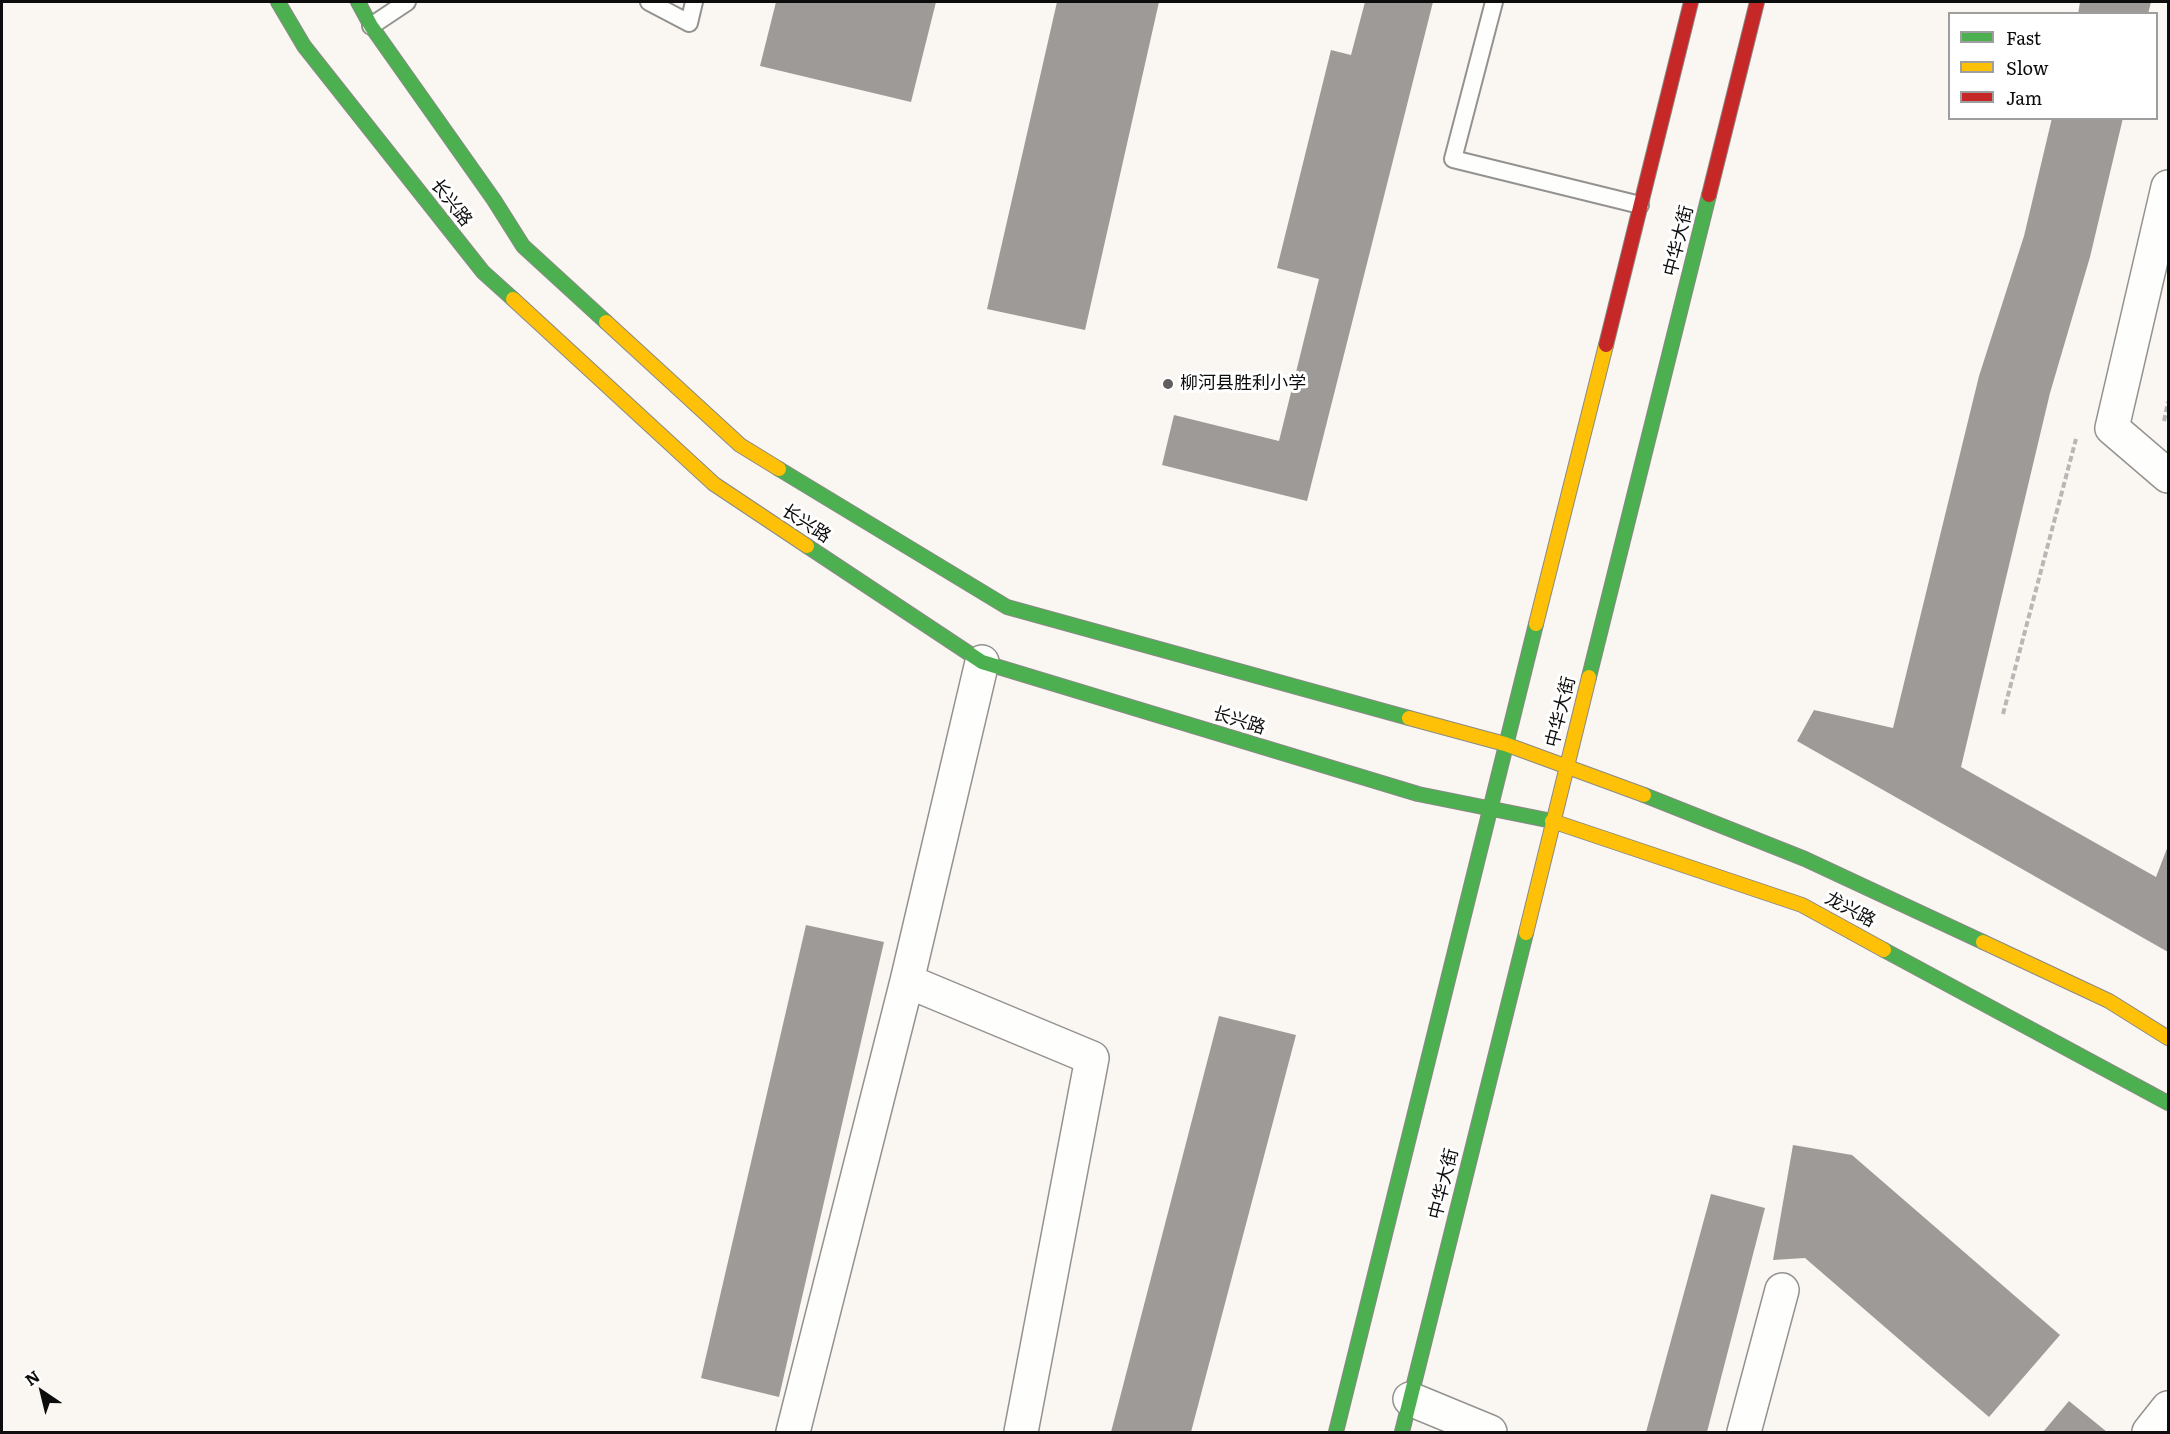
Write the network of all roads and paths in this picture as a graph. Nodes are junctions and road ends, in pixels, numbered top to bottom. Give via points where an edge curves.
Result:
1 (278, 2) edge
2 (358, 2) edge
3 (407, 2) edge
4 (649, 2) edge
5 (694, 2) edge
6 (1494, 2) edge
7 (1691, 2) edge
8 (1757, 2) edge
9 (371, 26) junction
10 (2169, 187) edge
11 (1640, 206) junction
12 (2076, 437) dead end
13 (2169, 476) edge
14 (982, 662) junction
15 (2003, 714) dead end
16 (1505, 744) junction
17 (1567, 765) junction
18 (1490, 809) junction
19 (1552, 821) junction
20 (907, 981) junction
21 (2169, 1038) edge
22 (2169, 1103) edge
23 (1782, 1290) dead end
24 (1410, 1399) junction
25 (2169, 1408) edge
26 (793, 1432) edge
27 (1021, 1432) edge
28 (1336, 1432) edge
29 (1402, 1432) edge
30 (1490, 1432) edge
31 (1744, 1432) edge
32 (2149, 1432) edge

1 - 14 street, 长兴路 via 304,46 483,272 714,484
2 - 9 street, 长兴路
3 - 9 lane
4 - 5 lane via 689,23
6 - 11 lane via 1453,159
7 - 11 street
8 - 17 street, 中华大街
9 - 16 street, 长兴路 via 523,246 740,445 1007,607
10 - 13 street via 2112,428
11 - 16 street
12 - 15 path
14 - 18 street, 长兴路 via 1418,794
14 - 20 street
16 - 17 street, 龙兴路
16 - 18 street
17 - 19 street, 中华大街
17 - 21 street, 龙兴路 via 1805,859 2109,1002
18 - 19 street, 龙兴路
18 - 28 street
19 - 22 street, 龙兴路 via 1802,905
19 - 24 street, 中华大街
20 - 26 street
20 - 27 street via 1092,1058
23 - 31 street
24 - 29 street, 中华大街
24 - 30 street
25 - 32 street

